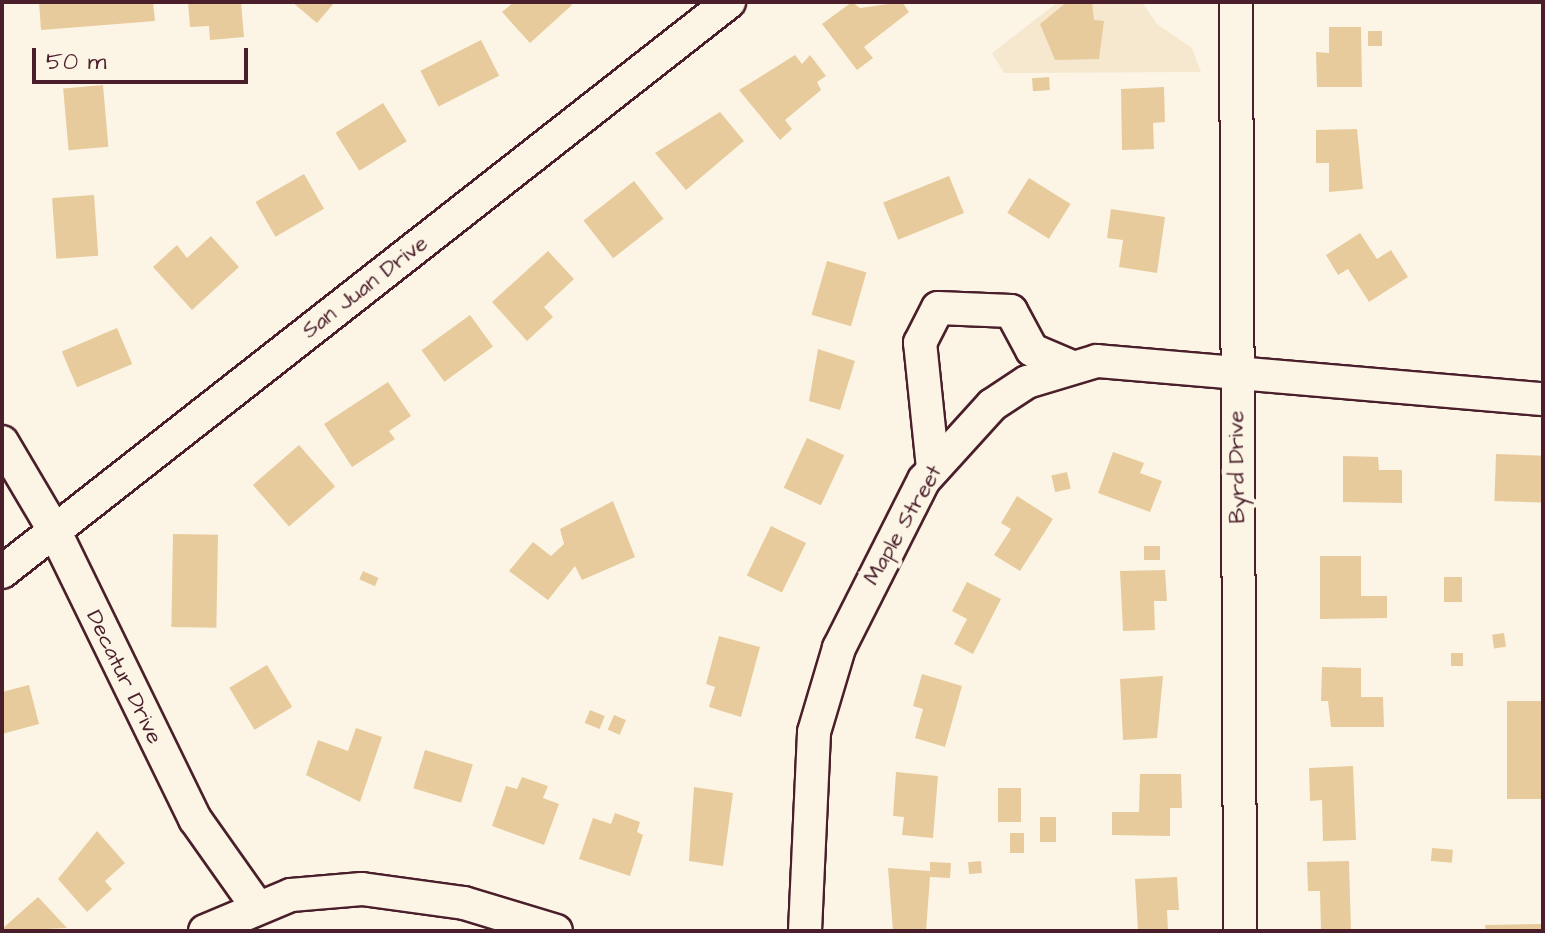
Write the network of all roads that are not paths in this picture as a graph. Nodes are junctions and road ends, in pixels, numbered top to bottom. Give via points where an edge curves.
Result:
1 (729, 2) edge
2 (1236, 2) edge
3 (1068, 365) junction
4 (1236, 373) junction
5 (1543, 399) edge
6 (2, 442) edge
7 (933, 468) junction
8 (54, 530) junction
9 (2, 572) edge
10 (256, 905) junction
11 (461, 917) edge
12 (205, 931) edge
13 (556, 931) edge
14 (805, 931) edge
15 (1240, 931) edge

1 - 8 street, San Juan Drive
2 - 4 street, Byrd Drive
3 - 4 street, Maple Street via 1097,361
3 - 7 street, Maple Street via 992,405
3 - 7 street via 1032,350 1011,311 938,308 920,343
4 - 5 street, Maple Street
4 - 15 street, Byrd Drive
6 - 8 street, Decatur Drive
7 - 14 street, Maple Street via 858,603 825,687 806,801
8 - 9 street, San Juan Drive
8 - 10 street, Decatur Drive via 195,819
10 - 11 street via 362,889
10 - 12 street
11 - 13 street

